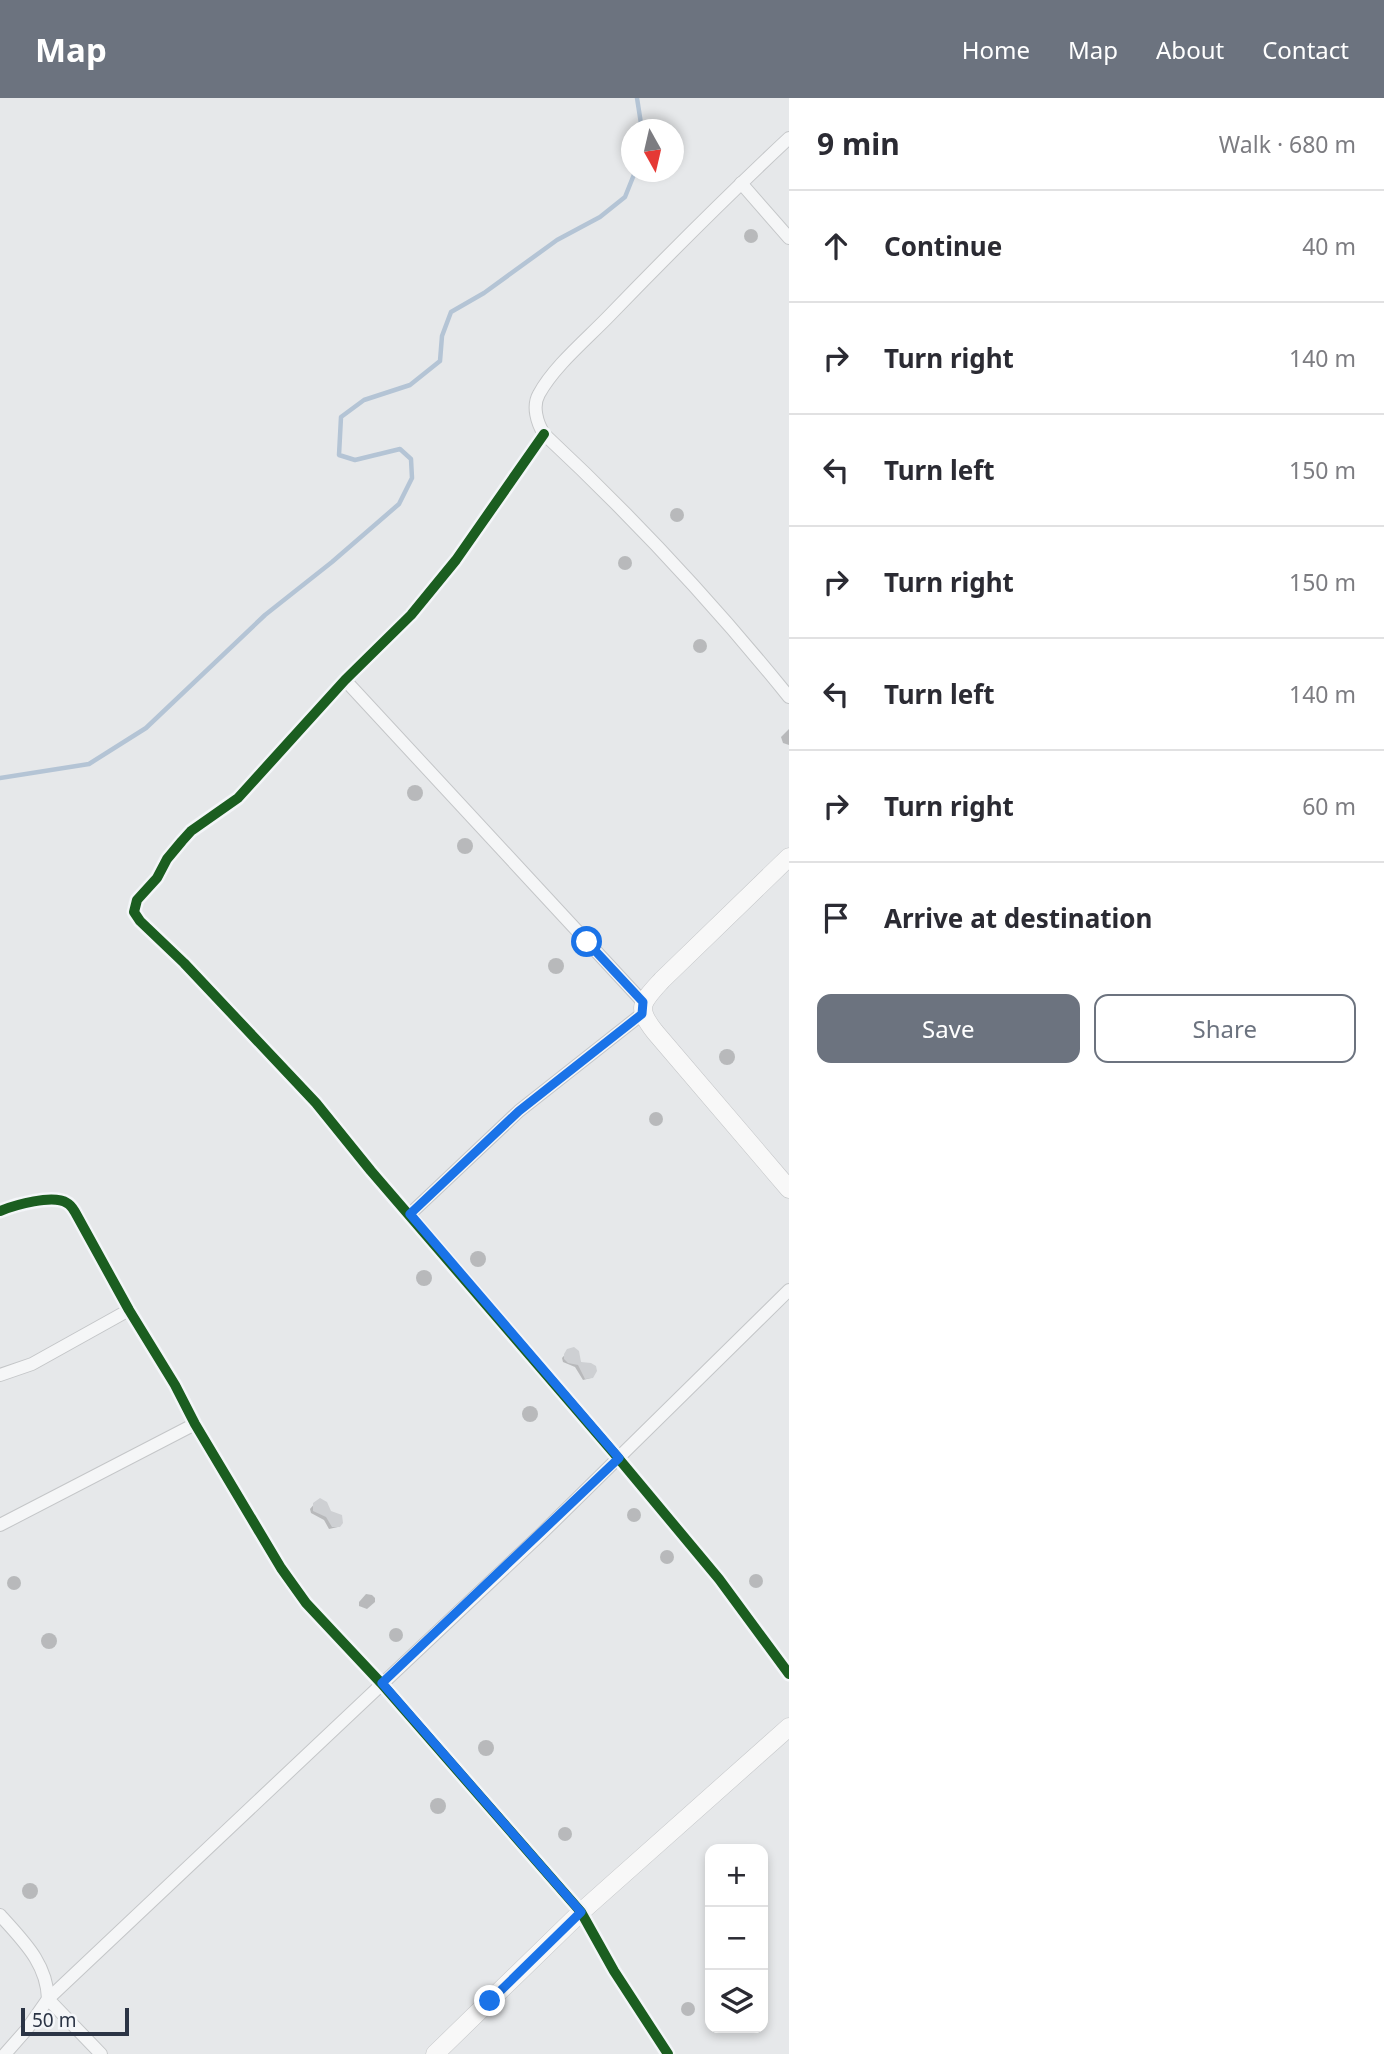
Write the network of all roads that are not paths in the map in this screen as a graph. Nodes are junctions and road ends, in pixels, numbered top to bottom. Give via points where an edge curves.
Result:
1 (789, 138) edge
2 (741, 183) junction
3 (789, 238) edge
4 (544, 434) junction
5 (345, 680) junction
6 (789, 698) edge
7 (789, 857) edge
8 (643, 1008) junction
9 (789, 1189) edge
10 (0, 1211) edge
11 (410, 1214) junction
12 (789, 1290) edge
13 (129, 1310) junction
14 (0, 1376) edge
15 (195, 1424) junction
16 (619, 1458) junction
17 (0, 1525) edge
18 (789, 1674) edge
19 (382, 1683) junction
20 (789, 1727) edge
21 (581, 1912) junction
22 (0, 1915) edge
23 (48, 1999) junction
24 (5, 2054) edge
25 (101, 2054) edge
26 (435, 2054) edge
27 (668, 2054) edge

1 - 2 street
2 - 3 street
2 - 4 street via 548,381 536,405 537,424
4 - 5 street via 456,560 411,615
4 - 6 street via 660,549 736,631
5 - 8 street
5 - 11 street via 238,798 191,831 137,900 134,912 316,1104
7 - 8 street via 662,980
8 - 9 street
8 - 11 street via 519,1111
10 - 13 street via 34,1202 68,1203
11 - 16 street
12 - 16 street
13 - 14 street via 32,1364
13 - 15 street
15 - 17 street
15 - 19 street via 281,1568 306,1602
16 - 18 street via 719,1579
16 - 19 street
19 - 21 street
19 - 23 street
20 - 21 street
21 - 26 street
21 - 27 street
22 - 23 street via 37,1958 48,1984
23 - 24 street
23 - 25 street

